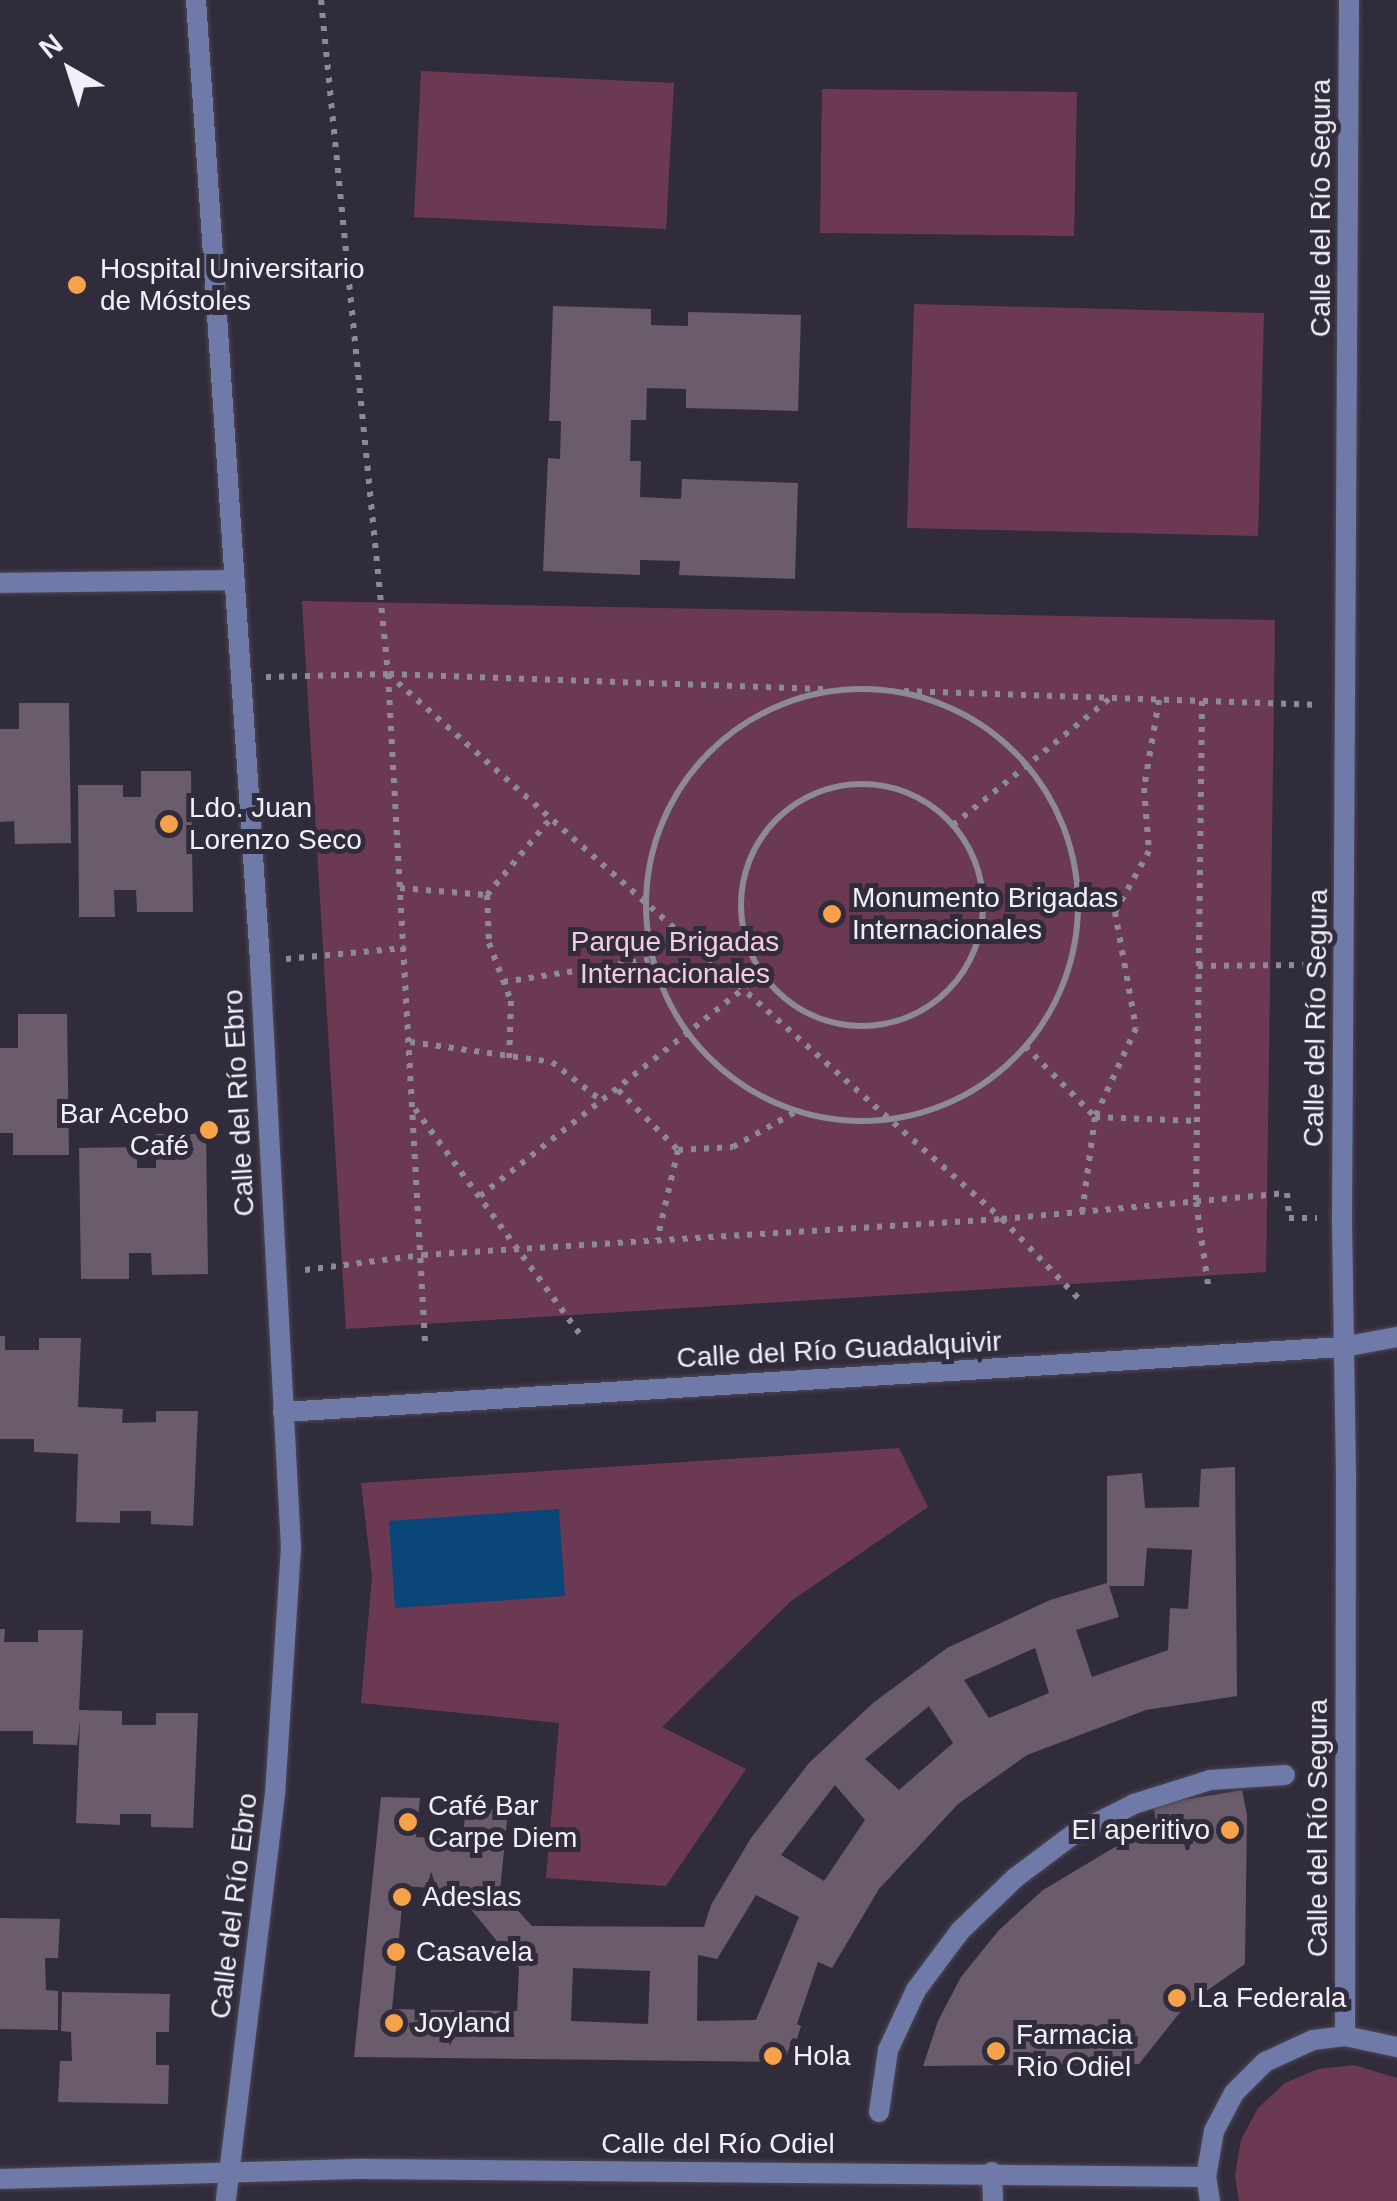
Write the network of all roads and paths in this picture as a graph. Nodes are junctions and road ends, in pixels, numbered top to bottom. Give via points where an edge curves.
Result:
1 (196, 0) edge
2 (321, 0) edge
3 (1348, 0) edge
4 (231, 580) junction
5 (0, 583) edge
6 (388, 674) junction
7 (238, 678) junction
8 (879, 690) junction
9 (1110, 698) junction
10 (1159, 700) junction
11 (1202, 702) junction
12 (1347, 706) junction
13 (1025, 764) junction
14 (550, 818) junction
15 (953, 826) junction
16 (400, 888) junction
17 (487, 895) junction
18 (648, 904) junction
19 (404, 948) junction
20 (653, 959) junction
21 (260, 962) junction
22 (1344, 965) junction
23 (1198, 966) junction
24 (762, 974) junction
25 (503, 982) junction
26 (743, 989) junction
27 (690, 1034) junction
28 (410, 1042) junction
29 (1024, 1046) junction
30 (508, 1060) junction
31 (618, 1090) junction
32 (602, 1102) junction
33 (414, 1108) junction
34 (795, 1112) junction
35 (1095, 1117) junction
36 (889, 1118) junction
37 (1196, 1121) junction
38 (678, 1150) junction
39 (480, 1196) junction
40 (1196, 1202) junction
41 (1082, 1213) junction
42 (1342, 1218) junction
43 (1002, 1219) junction
44 (657, 1240) junction
45 (520, 1249) junction
46 (422, 1255) junction
47 (274, 1274) junction
48 (1210, 1291) dead end
49 (1082, 1302) dead end
50 (579, 1333) dead end
51 (1397, 1337) edge
52 (425, 1342) dead end
53 (1343, 1347) junction
54 (283, 1412) junction
55 (1285, 1775) dead end
56 (1345, 2036) junction
57 (1397, 2047) edge
58 (879, 2112) dead end
59 (992, 2172) junction
60 (230, 2173) junction
61 (1206, 2177) junction
62 (0, 2179) edge
63 (226, 2201) edge
64 (993, 2201) edge
65 (1210, 2201) edge

1 - 4 street, Calle del Río Ebro
2 - 6 path
3 - 12 street, Calle del Río Segura
4 - 5 street
4 - 7 street, Calle del Río Ebro
6 - 7 path
6 - 8 path
6 - 14 path
6 - 16 path
7 - 21 street, Calle del Río Ebro
8 - 9 path
8 - 13 path via 943,702 1006,741
8 - 18 path via 812,693 742,724 685,778 648,865
9 - 10 path
9 - 13 path
10 - 11 path
10 - 35 path via 1144,788 1149,851 1115,912 1136,1028
11 - 12 path
11 - 23 path
12 - 22 street, Calle del Río Segura
13 - 15 path
13 - 29 path via 1054,800 1078,872 1077,945 1050,1016
14 - 17 path
14 - 18 path
15 - 24 path via 907,792 876,783 834,786 795,803 764,833 741,884 742,927
15 - 24 path via 970,846 984,886 983,927 968,968 940,1000 903,1021 861,1028 819,1020 782,999
16 - 17 path
16 - 19 path
17 - 25 path via 489,943
18 - 20 path
18 - 26 path
19 - 21 path
19 - 28 path
20 - 25 path
20 - 27 path via 673,1014
21 - 47 street, Calle del Río Ebro
22 - 23 path
22 - 42 street, Calle del Río Segura
23 - 37 path
24 - 26 path
25 - 30 path via 511,1002
26 - 27 path
26 - 36 path
27 - 31 path
27 - 34 path via 720,1072
28 - 30 path
28 - 33 path
29 - 35 path
29 - 36 path via 1000,1074 935,1111
30 - 32 path via 552,1062
31 - 32 path
31 - 38 path
32 - 39 path
33 - 39 path
33 - 46 path
34 - 36 path via 860,1124
34 - 38 path via 733,1147
35 - 37 path
35 - 41 path
36 - 43 path
37 - 40 path
38 - 44 path
39 - 45 path
40 - 41 path
40 - 42 path via 1287,1194 1290,1218
40 - 48 path
41 - 43 path
42 - 53 street, Calle del Río Segura
43 - 44 path
43 - 49 path
44 - 45 path
45 - 46 path
45 - 50 path
46 - 47 path
46 - 52 path
47 - 54 street, Calle del Río Ebro
51 - 53 street, Calle del Río Guadalquivir
53 - 54 street, Calle del Río Guadalquivir
53 - 56 street, Calle del Río Segura
54 - 60 street, Calle del Río Ebro via 290,1547 284,1693
55 - 58 street via 1210,1780 1134,1804 1072,1836 1015,1878 960,1931 916,1990 888,2050
56 - 57 street
56 - 61 street via 1313,2040 1266,2062 1234,2093 1214,2131
59 - 60 street, Calle del Río Odiel
59 - 61 street, Calle del Río Odiel
59 - 64 street
60 - 62 street, Calle del Río Odiel
60 - 63 street, Calle del Río Ebro
61 - 65 street

